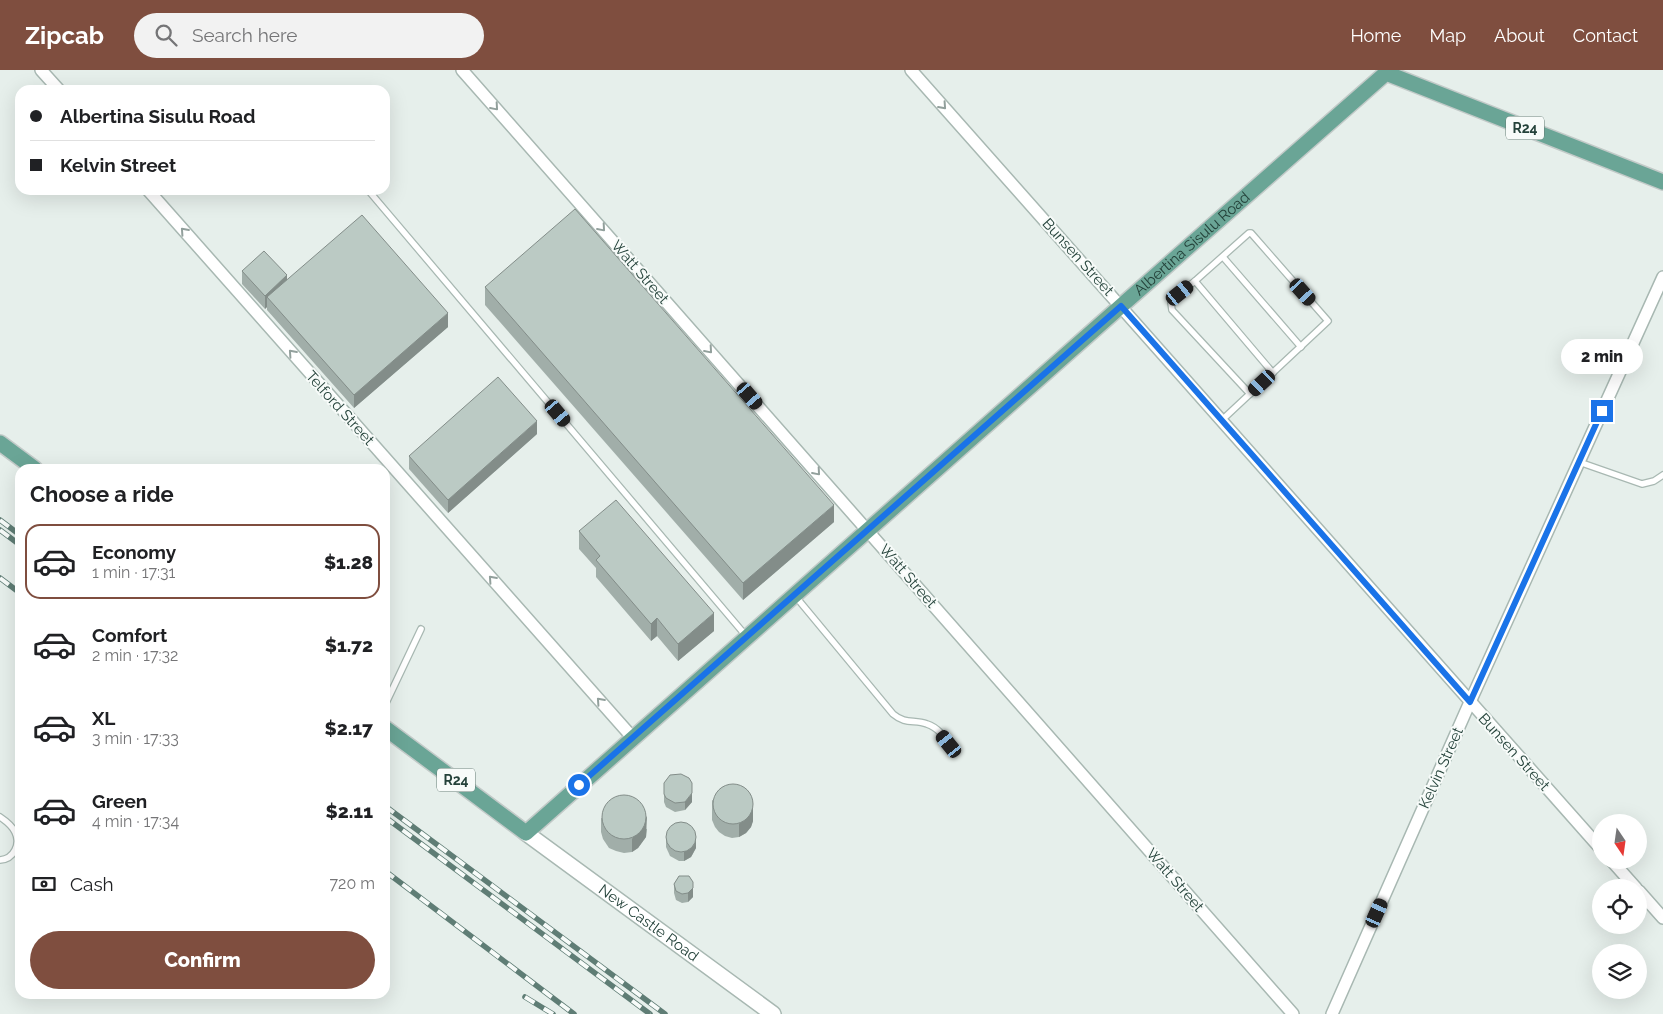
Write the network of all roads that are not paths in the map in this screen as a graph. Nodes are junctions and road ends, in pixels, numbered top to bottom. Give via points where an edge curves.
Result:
1 (41, 70) edge
2 (462, 70) edge
3 (911, 70) edge
4 (1385, 72) edge
5 (54, 85) edge
6 (1663, 182) edge
7 (152, 195) edge
8 (372, 195) edge
9 (1223, 257) junction
10 (1663, 276) edge
11 (1195, 281) junction
12 (1121, 306) junction
13 (1301, 347) junction
14 (1273, 373) junction
15 (1250, 394) junction
16 (1222, 420) junction
17 (0, 443) edge
18 (1579, 462) junction
19 (28, 464) edge
20 (1663, 474) edge
21 (868, 530) junction
22 (794, 595) junction
23 (421, 629) dead end
24 (747, 637) junction
25 (390, 694) edge
26 (1470, 702) junction
27 (390, 732) edge
28 (632, 737) junction
29 (956, 752) dead end
30 (0, 817) edge
31 (15, 832) edge
32 (526, 833) junction
33 (1592, 839) edge
34 (15, 850) edge
35 (0, 860) edge
36 (1619, 869) edge
37 (1628, 879) edge
38 (1647, 900) edge
39 (1663, 918) edge
40 (773, 1014) edge
41 (1293, 1014) edge
42 (1332, 1014) edge

1 - 5 street
2 -> 21 street, Watt Street
3 -> 12 street, Bunsen Street
4 - 6 main road, Albertina Sisulu Road / R24
4 - 12 main road, Albertina Sisulu Road / R24
28 -> 7 street, Telford Street
8 - 24 lane
9 - 11 lane
9 - 13 lane
9 - 13 lane via 1250,233 1328,321
10 - 18 street, Kelvin Street
11 - 14 lane
11 - 15 lane via 1171,303 1172,310
12 - 16 street, Bunsen Street
12 - 21 main road, Albertina Sisulu Road / R24
13 - 14 lane
14 - 15 lane
15 - 16 lane
16 - 26 street, Bunsen Street
17 - 19 main road
18 - 20 lane via 1642,484
18 - 26 street, Kelvin Street
21 - 22 main road, Albertina Sisulu Road / R24
21 - 41 street, Watt Street
22 - 24 main road, Albertina Sisulu Road / R24
22 - 29 lane via 893,714 900,720 934,728
23 - 25 lane
24 - 28 main road, Albertina Sisulu Road / R24
26 - 33 street, Bunsen Street
26 - 42 street, Kelvin Street
27 - 32 main road, R24
28 - 32 main road, Albertina Sisulu Road / R24
30 - 31 lane
32 - 40 street, New Castle Road
34 - 35 lane via 13,855
36 - 37 street
38 - 39 street

